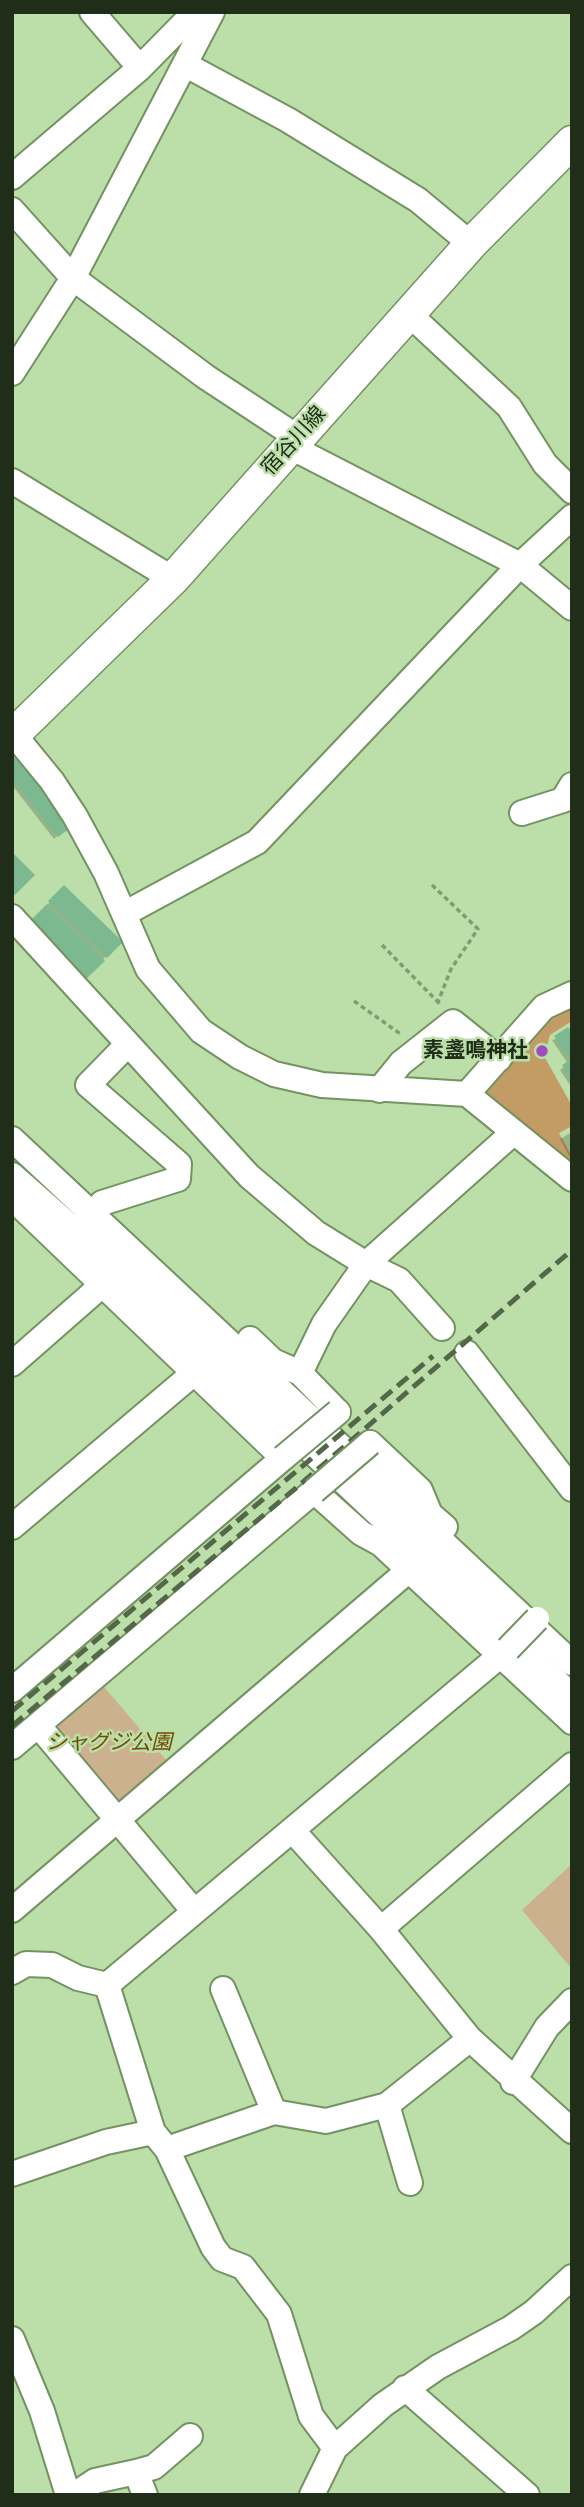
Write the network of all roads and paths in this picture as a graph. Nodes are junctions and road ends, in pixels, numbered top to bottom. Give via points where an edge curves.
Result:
1 (92, 12) edge
2 (212, 12) edge
3 (184, 16) edge
4 (186, 65) junction
5 (140, 68) junction
6 (572, 142) edge
7 (12, 177) edge
8 (12, 210) edge
9 (471, 244) junction
10 (73, 278) junction
11 (408, 313) junction
12 (12, 373) edge
13 (293, 441) junction
14 (12, 481) edge
15 (572, 491) edge
16 (572, 517) edge
17 (520, 565) junction
18 (173, 579) junction
19 (572, 608) edge
20 (13, 734) edge
21 (572, 785) edge
22 (522, 813) dead end
23 (432, 885) dead end
24 (124, 915) junction
25 (12, 917) edge
26 (382, 945) dead end
27 (572, 994) edge
28 (354, 1001) dead end
29 (438, 1002) junction
30 (453, 1022) junction
31 (128, 1044) junction
32 (419, 1050) junction
33 (499, 1059) junction
34 (379, 1090) junction
35 (467, 1094) junction
36 (12, 1128) edge
37 (514, 1132) junction
38 (12, 1139) edge
39 (12, 1175) edge
40 (572, 1180) edge
41 (12, 1198) edge
42 (102, 1203) junction
43 (366, 1264) junction
44 (101, 1286) junction
45 (442, 1328) dead end
46 (467, 1353) dead end
47 (12, 1364) edge
48 (194, 1373) junction
49 (300, 1373) junction
50 (283, 1458) junction
51 (572, 1489) edge
52 (314, 1491) junction
53 (16, 1517) edge
54 (409, 1570) junction
55 (540, 1616) junction
56 (572, 1641) edge
57 (504, 1652) junction
58 (572, 1663) edge
59 (12, 1690) edge
60 (572, 1696) edge
61 (572, 1722) edge
62 (38, 1725) junction
63 (12, 1747) edge
64 (572, 1765) edge
65 (117, 1819) junction
66 (293, 1831) junction
67 (12, 1910) edge
68 (193, 1910) junction
69 (381, 1929) junction
70 (12, 1972) edge
71 (107, 1985) junction
72 (223, 1989) dead end
73 (572, 2001) edge
74 (470, 2039) junction
75 (513, 2081) junction
76 (387, 2105) junction
77 (274, 2112) junction
78 (572, 2131) edge
79 (160, 2141) junction
80 (12, 2174) edge
81 (410, 2183) dead end
82 (572, 2277) edge
83 (12, 2339) edge
84 (405, 2388) junction
85 (190, 2436) dead end
86 (335, 2448) junction
87 (135, 2472) junction
88 (500, 2487) edge
89 (68, 2495) edge
90 (74, 2495) edge
91 (145, 2495) edge
92 (312, 2495) edge
93 (527, 2495) edge

1 - 5 street
2 - 4 street
3 - 5 street
4 - 9 street via 288,120 418,200
4 - 10 street
5 - 7 street
6 - 9 main road, 宿谷川線
8 - 10 street
9 - 11 main road, 宿谷川線
10 - 12 street
10 - 13 street
11 - 13 main road, 宿谷川線
11 - 15 street via 509,407 545,464
13 - 17 street
13 - 18 main road, 宿谷川線
14 - 18 street
16 - 17 street
17 - 19 street
17 - 24 street via 257,842
18 - 20 main road, 宿谷川線
20 - 24 street via 75,816
21 - 22 street via 563,800
23 - 29 path via 478,929 451,969
24 - 34 street via 148,969 201,1031 274,1074 322,1085
25 - 31 street
26 - 29 path
27 - 33 street via 544,1007
28 - 32 path
29 - 30 path
30 - 32 street
30 - 33 street
31 - 42 street via 88,1085 179,1164 178,1179
31 - 43 street via 249,1176 316,1233
32 - 34 street via 401,1063
33 - 35 street
34 - 35 street
35 - 37 street
36 - 42 street via 47,1149
37 - 40 street
37 - 43 street
38 - 58 street
39 - 60 street
41 - 44 street
42 - 49 street via 274,1361
43 - 45 street via 399,1280
43 - 49 street via 324,1324
44 - 47 street
44 - 48 street
46 - 51 street
48 - 50 street
48 - 53 street
49 - 50 street, bridge via 338,1412
50 - 59 street
52 - 54 street
52 - 55 street, bridge via 370,1443 420,1490 430,1514
52 - 62 street
54 - 57 street
54 - 65 street
55 - 56 street
55 - 57 street, bridge
57 - 61 street
57 - 66 street
62 - 63 street
62 - 65 street
64 - 69 street
65 - 67 street
65 - 68 street
66 - 68 street
66 - 69 street
68 - 71 street
69 - 74 street
70 - 71 street via 26,1964 52,1965
71 - 79 street
72 - 77 street
73 - 75 street via 547,2027
74 - 75 street
74 - 76 street
75 - 78 street
76 - 77 street via 327,2121
76 - 81 street
77 - 79 street
79 - 80 street via 106,2142
79 - 86 street via 213,2247 222,2259 243,2267 279,2314 311,2416
82 - 84 street via 511,2328
83 - 89 street via 42,2411
84 - 86 street
84 - 88 street
85 - 87 street via 154,2467
86 - 92 street
87 - 90 street via 95,2481
87 - 91 street
88 - 93 street

